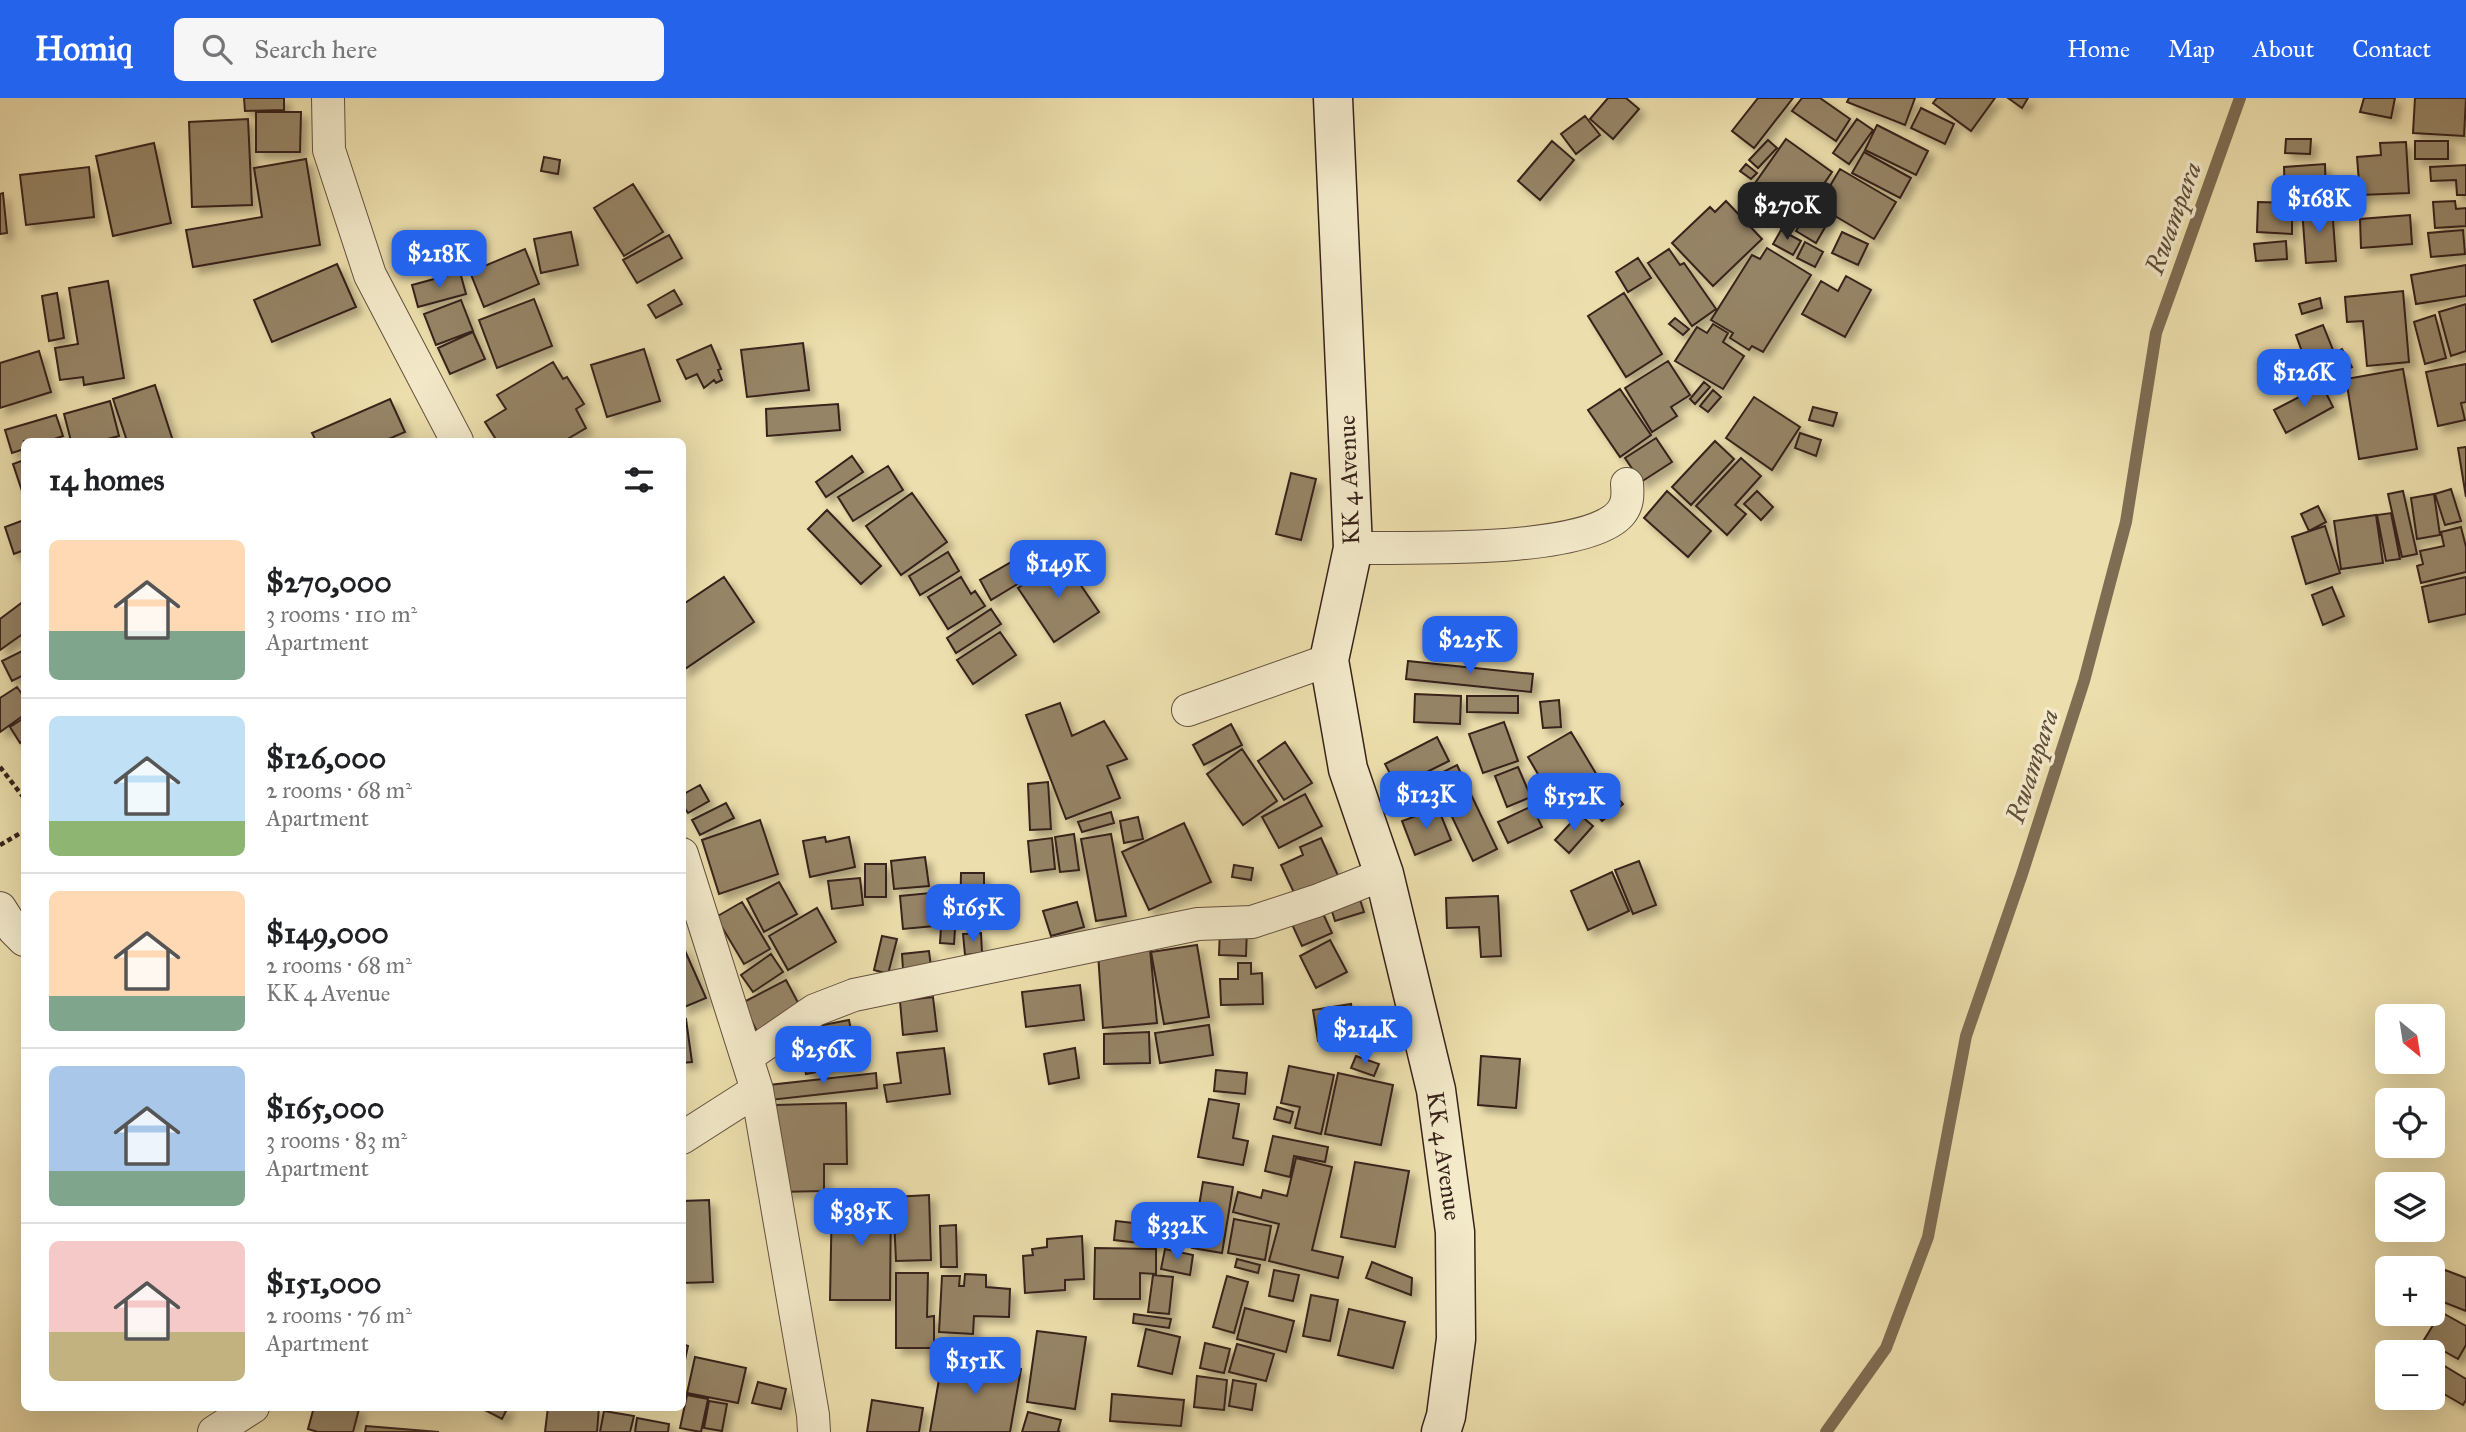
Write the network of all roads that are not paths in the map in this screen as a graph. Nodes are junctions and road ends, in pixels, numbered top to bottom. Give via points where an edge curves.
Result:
1 (328, 98) edge
2 (1333, 98) edge
3 (455, 438) edge
4 (1627, 484) dead end
5 (1353, 548) junction
6 (1329, 660) junction
7 (1188, 710) dead end
8 (686, 866) edge
9 (1384, 874) junction
10 (0, 908) edge
11 (21, 937) edge
12 (748, 1056) junction
13 (757, 1090) junction
14 (686, 1135) edge
15 (247, 1411) edge
16 (214, 1432) edge
17 (814, 1432) edge
18 (1441, 1432) edge

1 - 3 street via 329,150 370,275
2 - 5 main road, KK 4 Avenue
4 - 5 street via 1628,497 1620,514 1566,538 1515,545
5 - 6 main road, KK 4 Avenue
6 - 7 street
6 - 9 main road, KK 4 Avenue via 1348,769
8 - 12 street
9 - 12 street via 1252,922 1198,924 854,995 815,1010
9 - 18 main road, KK 4 Avenue via 1436,1090 1455,1232 1456,1339
10 - 11 street
12 - 13 street
13 - 14 street
13 - 17 street
15 - 16 street

